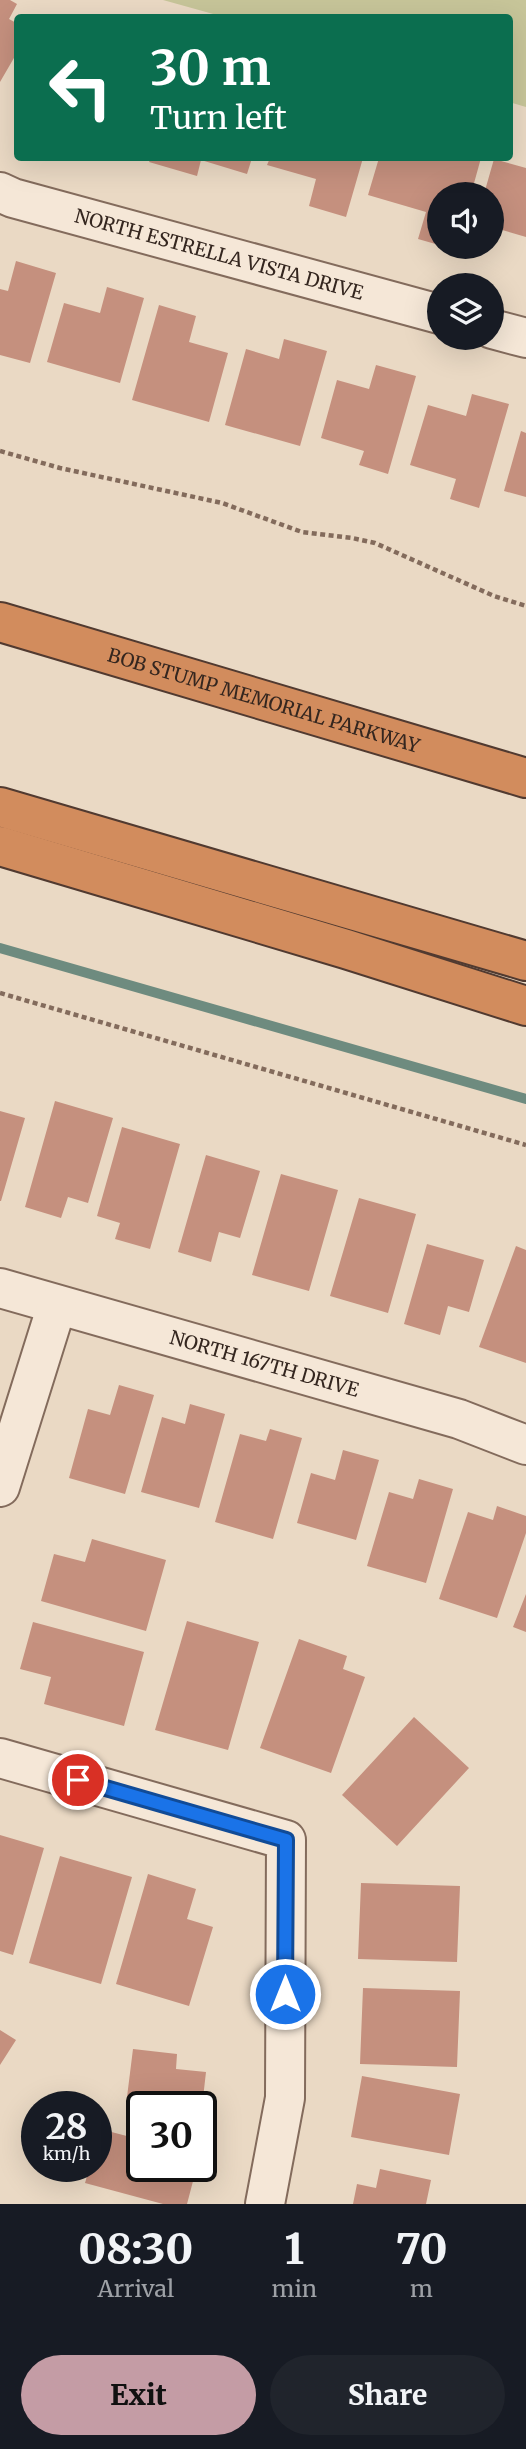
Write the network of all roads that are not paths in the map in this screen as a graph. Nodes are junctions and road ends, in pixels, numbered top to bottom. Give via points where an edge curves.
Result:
1 (0, 192) edge
2 (427, 311) edge
3 (504, 332) edge
4 (526, 338) edge
5 (0, 622) edge
6 (526, 778) edge
7 (0, 807) edge
8 (0, 846) edge
9 (526, 961) edge
10 (526, 1006) edge
11 (0, 1288) edge
12 (57, 1305) junction
13 (526, 1445) edge
14 (0, 1487) edge
15 (0, 1758) edge
16 (265, 2204) edge

1 - 2 street, NORTH ESTRELLA VISTA DRIVE
3 - 4 street
5 - 6 highway, BOB STUMP MEMORIAL PARKWAY
7 - 9 highway
8 - 10 highway
11 - 12 street, NORTH 167TH DRIVE
12 - 13 street, NORTH 167TH DRIVE via 459,1419
12 - 14 street
15 - 16 street via 286,1840 285,2098

